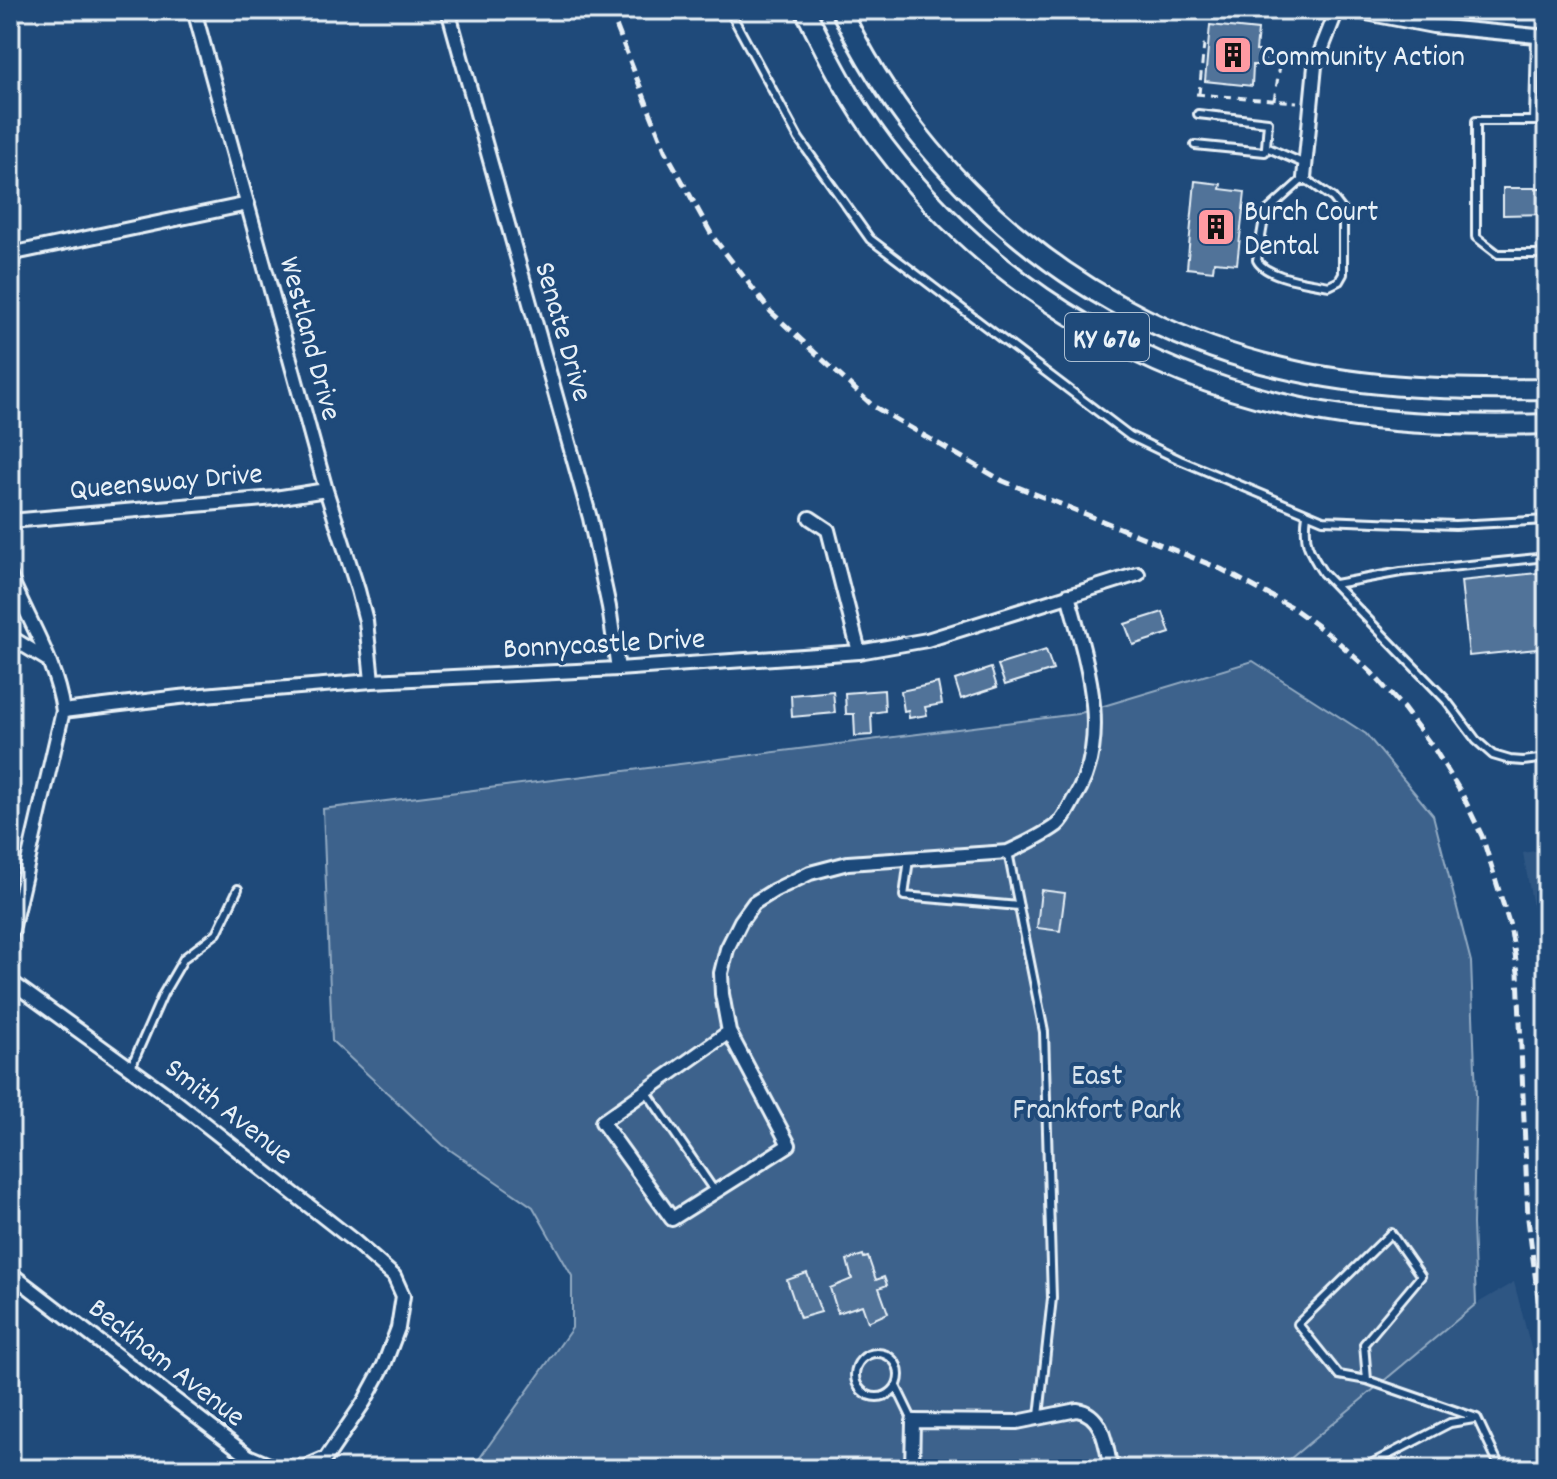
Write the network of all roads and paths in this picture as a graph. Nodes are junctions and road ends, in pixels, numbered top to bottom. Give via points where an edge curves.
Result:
1 (194, 10) edge
2 (448, 10) edge
3 (729, 10) edge
4 (805, 10) edge
5 (841, 10) edge
6 (1337, 10) edge
7 (1351, 10) edge
8 (1542, 36) edge
9 (1208, 45) dead end
10 (1258, 59) dead end
11 (1274, 100) junction
12 (1297, 102) dead end
13 (1198, 114) dead end
14 (1534, 121) junction
15 (1547, 121) edge
16 (1195, 145) dead end
17 (1266, 147) junction
18 (1305, 164) junction
19 (1304, 178) junction
20 (248, 204) junction
21 (10, 254) edge
22 (1547, 254) edge
23 (1547, 389) edge
24 (1547, 424) edge
25 (326, 490) junction
26 (1307, 514) junction
27 (810, 518) dead end
28 (1547, 520) edge
29 (10, 521) edge
30 (1547, 557) edge
31 (1138, 574) dead end
32 (10, 576) edge
33 (1335, 584) junction
34 (1068, 595) junction
35 (14, 597) edge
36 (10, 637) edge
37 (859, 652) junction
38 (50, 661) junction
39 (618, 669) junction
40 (372, 681) junction
41 (63, 711) junction
42 (1547, 758) edge
43 (1008, 852) junction
44 (909, 859) junction
45 (238, 889) dead end
46 (1019, 906) junction
47 (10, 939) edge
48 (10, 981) edge
49 (729, 1032) junction
50 (131, 1067) junction
51 (646, 1091) junction
52 (715, 1192) junction
53 (10, 1273) edge
54 (1367, 1380) junction
55 (896, 1386) junction
56 (1477, 1418) junction
57 (1039, 1419) junction
58 (913, 1421) junction
59 (303, 1468) edge
60 (912, 1469) edge
61 (1111, 1469) edge
62 (1361, 1469) edge
63 (1501, 1469) edge

1 - 20 street, Westland Drive
2 - 39 street, Senate Drive via 590,518
3 - 26 lane via 799,139 870,239 1130,436
4 - 24 main road, KY 676 via 853,100 916,186 992,260 1081,323 1179,371 1285,404 1395,422
5 - 23 main road, KY 676 via 895,103 956,178 1025,243 1102,296 1188,338 1281,368 1429,388
6 - 18 street via 1315,66
7 - 8 street via 1433,26
8 - 14 lane
9 - 11 path via 1198,94
10 - 11 path via 1281,60
11 - 12 path
13 - 17 lane via 1268,122
14 - 15 lane
14 - 22 lane via 1476,121 1476,237 1498,254
16 - 17 lane via 1265,152
17 - 18 lane
18 - 19 street
19 - 19 lane via 1265,213 1257,260 1272,273 1329,286 1343,274 1343,211
20 - 21 street
20 - 25 street, Westland Drive
25 - 29 street, Queensway Drive
25 - 40 street, Westland Drive via 366,621
26 - 28 lane via 1323,520 1395,524
26 - 33 lane via 1304,535 1309,552
27 - 37 street via 828,530
30 - 33 lane
31 - 34 street, Bonnycastle Drive
32 - 35 street
33 - 42 lane via 1493,755 1523,761
34 - 37 street, Bonnycastle Drive via 927,640
34 - 43 street via 1089,670 1092,759 1060,823
35 - 38 street
36 - 38 street
37 - 39 street, Bonnycastle Drive
38 - 41 street
39 - 40 street, Bonnycastle Drive
40 - 41 street, Bonnycastle Drive
41 - 47 street
43 - 44 street
43 - 46 lane
44 - 46 lane via 904,896
44 - 49 street via 848,863 810,873 754,903 727,949 721,973
45 - 50 lane via 217,933 184,958
46 - 57 lane via 1044,1032 1052,1298
48 - 50 street, Smith Avenue
49 - 51 street
49 - 52 street via 789,1145
50 - 59 street, Smith Avenue via 354,1241 394,1276 403,1296 398,1328 364,1402 326,1458
51 - 52 lane
51 - 52 street via 602,1122 672,1219
53 - 59 street, Beckham Avenue via 248,1456 274,1467
54 - 54 lane via 1339,1375 1298,1324 1391,1233 1421,1276 1364,1344
54 - 56 lane
55 - 55 lane via 885,1395 869,1395 858,1386 862,1358 874,1353 888,1356 897,1366
55 - 58 lane
56 - 62 lane via 1450,1423
56 - 63 lane
57 - 58 street
57 - 61 street via 1086,1412 1099,1425
58 - 60 street

